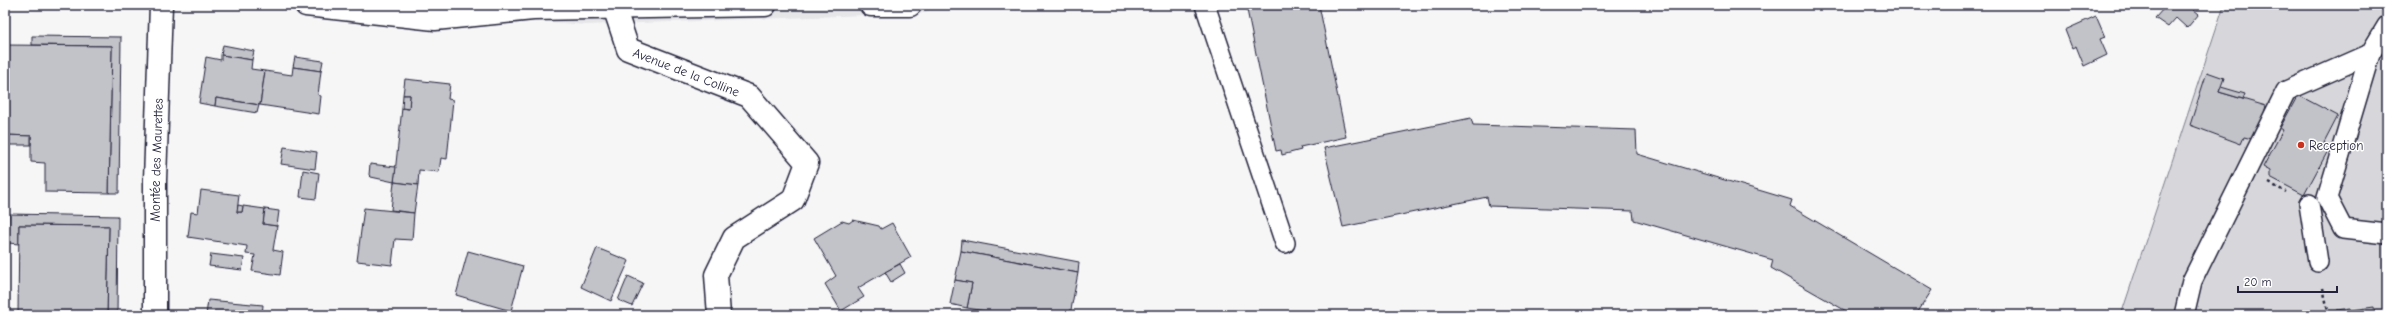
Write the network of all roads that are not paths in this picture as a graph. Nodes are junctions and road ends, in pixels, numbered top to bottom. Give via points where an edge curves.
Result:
1 (161, 5) edge
2 (306, 5) edge
3 (765, 5) edge
4 (871, 5) edge
5 (910, 5) edge
6 (1205, 5) edge
7 (614, 7) junction
8 (2387, 26) edge
9 (2370, 54) junction
10 (2309, 204) dead end
11 (2387, 234) edge
12 (1285, 243) dead end
13 (2318, 262) dead end
14 (155, 315) edge
15 (719, 315) edge
16 (2184, 315) edge

1 - 14 street, Montée des Maurettes via 155,180
2 - 7 street via 435,19 533,9
3 - 7 street
4 - 5 street
6 - 12 lane
7 - 15 street, Avenue de la Colline via 628,49 749,96 807,163 793,200 734,238 716,275
8 - 9 lane
9 - 11 lane via 2326,198 2343,229
9 - 16 lane via 2286,91 2192,281
10 - 13 lane

